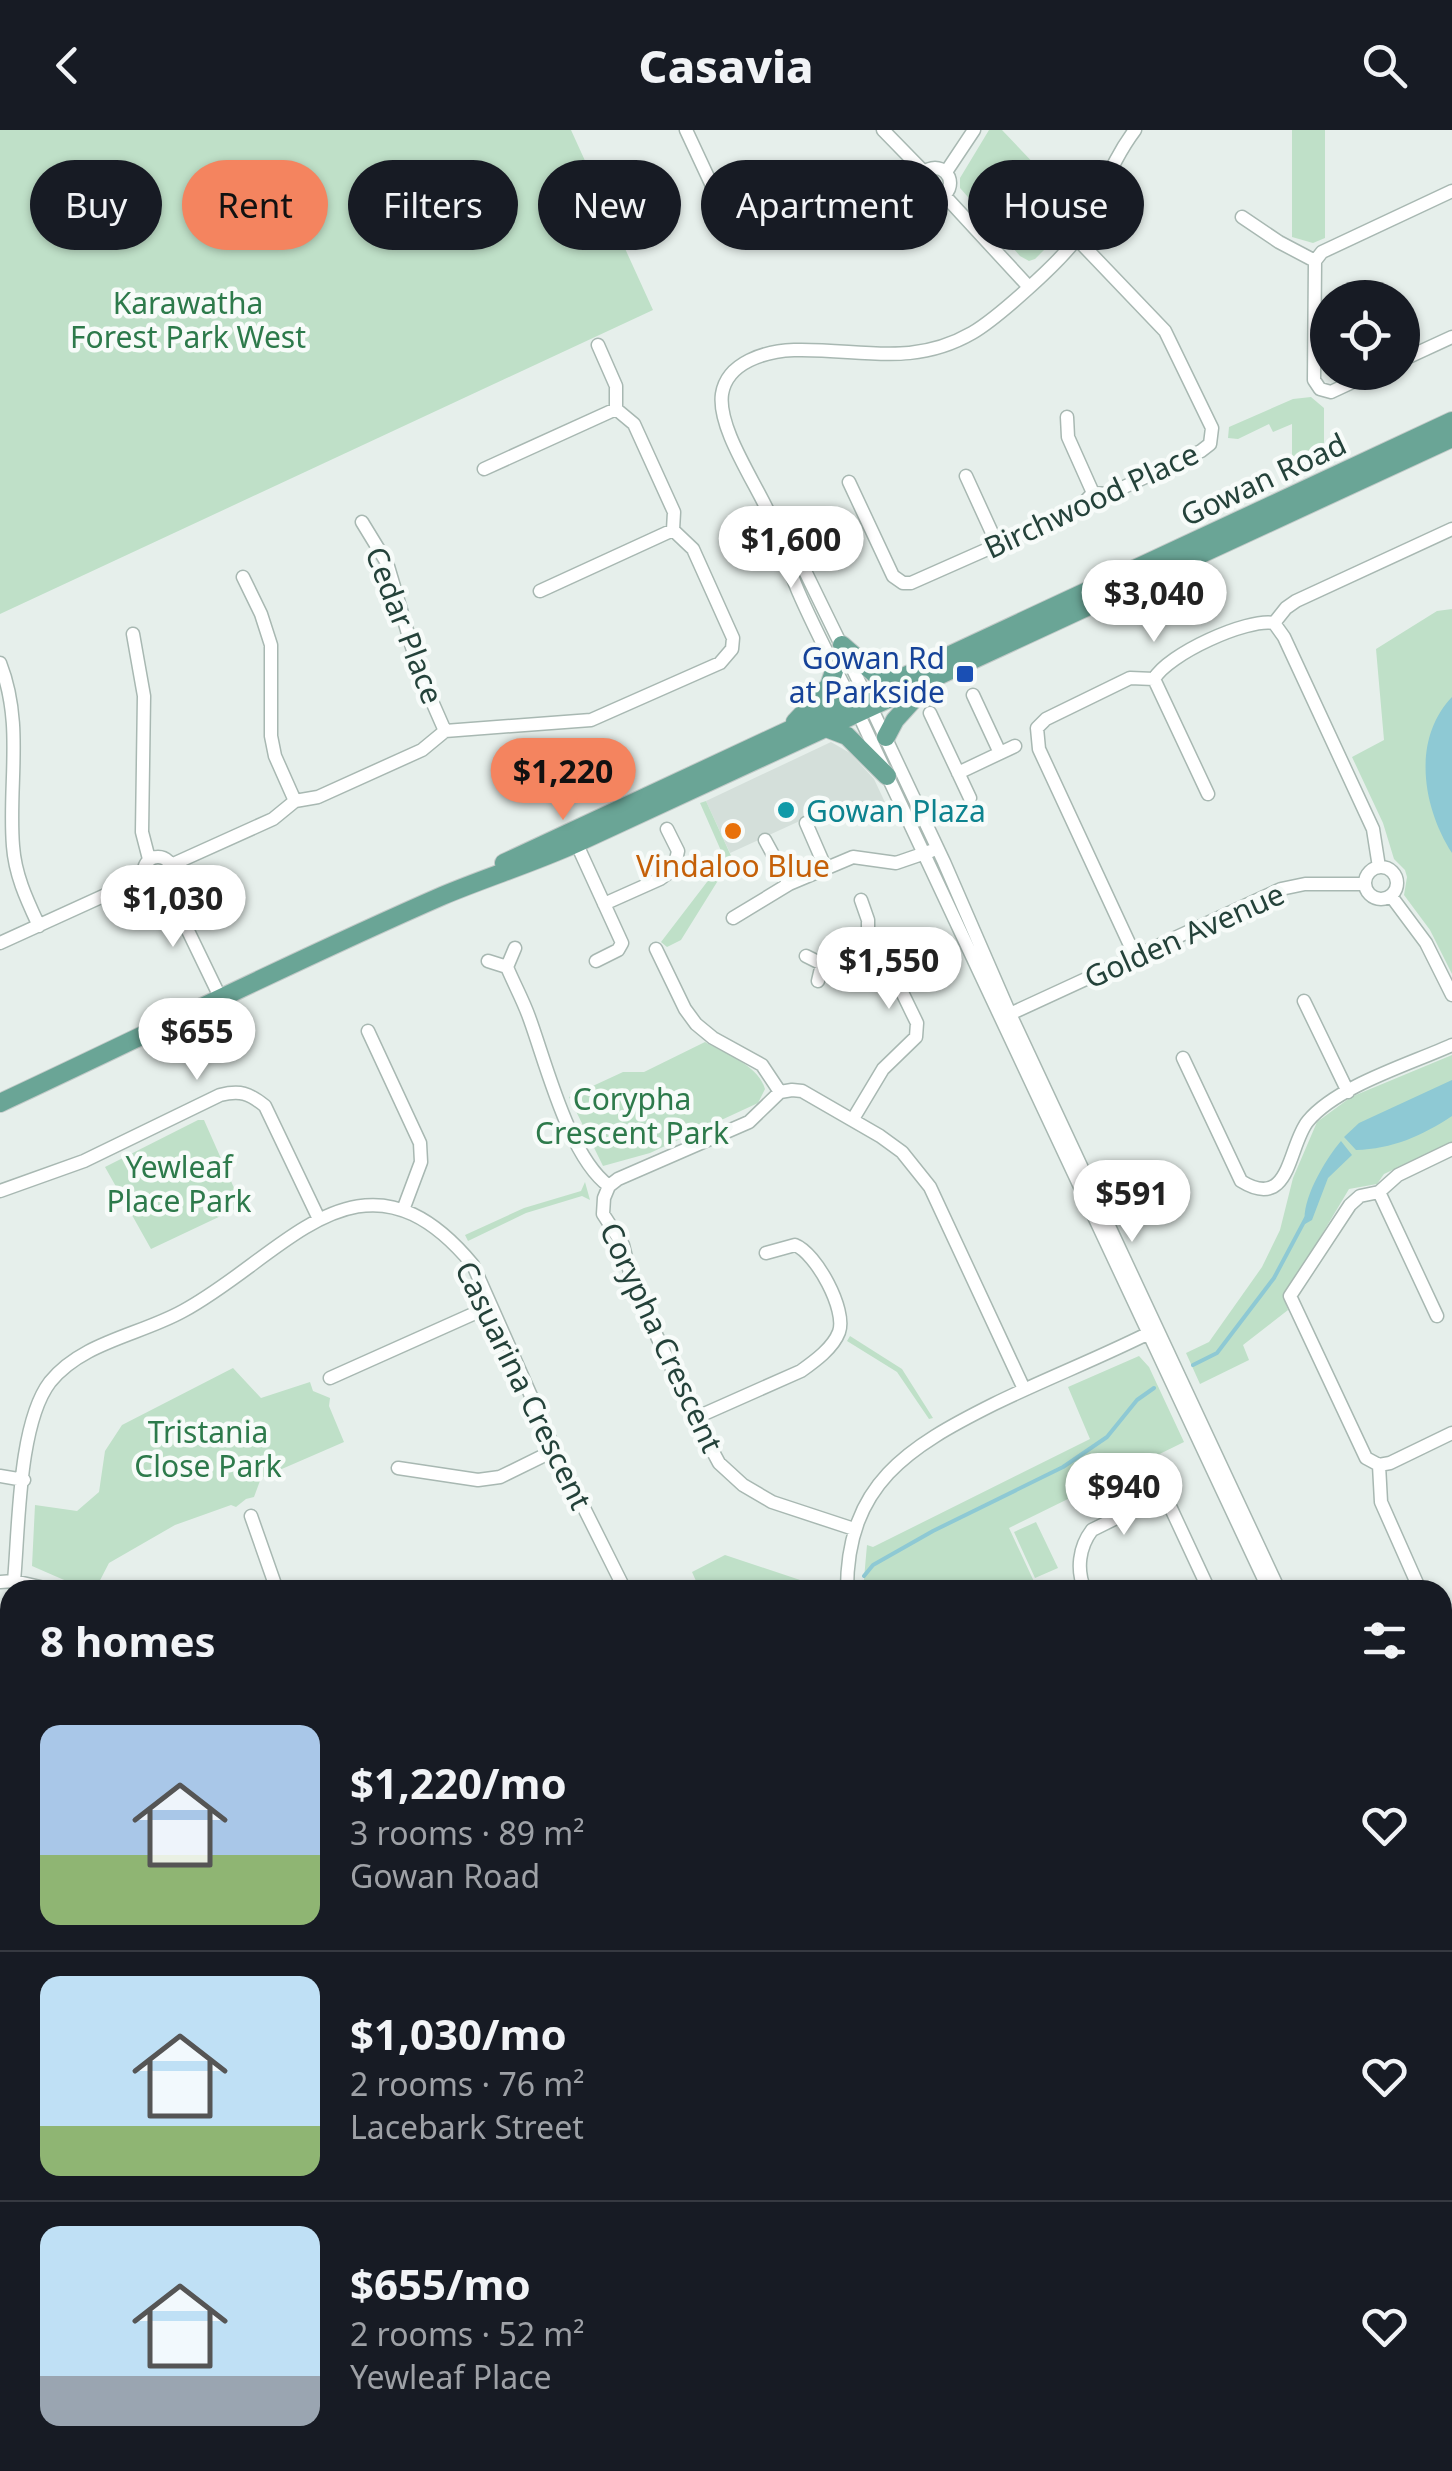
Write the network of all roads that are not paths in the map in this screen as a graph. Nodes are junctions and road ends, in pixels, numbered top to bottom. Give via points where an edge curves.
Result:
1 (686, 130) edge
2 (883, 130) edge
3 (974, 130) edge
4 (1136, 130) edge
5 (912, 160) edge
6 (1115, 160) edge
7 (701, 162) edge
8 (948, 169) edge
9 (1452, 191) edge
10 (948, 198) edge
11 (1242, 218) dead end
12 (1066, 250) edge
13 (1087, 250) edge
14 (1316, 261) junction
15 (1316, 280) edge
16 (1028, 286) junction
17 (1452, 337) edge
18 (598, 345) dead end
19 (1420, 352) edge
20 (616, 409) junction
21 (1067, 417) dead end
22 (1452, 422) edge
23 (1452, 438) edge
24 (484, 469) dead end
25 (966, 476) dead end
26 (849, 482) dead end
27 (1093, 493) junction
28 (772, 520) junction
29 (362, 522) dead end
30 (1452, 529) edge
31 (673, 530) junction
32 (998, 546) junction
33 (242, 577) dead end
34 (540, 591) dead end
35 (1274, 623) junction
36 (133, 634) dead end
37 (842, 645) junction
38 (0, 663) edge
39 (835, 668) junction
40 (1154, 679) junction
41 (932, 680) junction
42 (890, 682) junction
43 (972, 694) dead end
44 (861, 704) junction
45 (930, 713) dead end
46 (826, 728) junction
47 (788, 729) junction
48 (446, 731) junction
49 (886, 737) junction
50 (1015, 746) dead end
51 (1000, 753) junction
52 (958, 772) junction
53 (887, 776) junction
54 (1208, 794) dead end
55 (970, 798) dead end
56 (295, 802) junction
57 (806, 823) dead end
58 (667, 828) dead end
59 (574, 837) junction
60 (766, 840) dead end
61 (938, 848) junction
62 (924, 854) junction
63 (149, 859) junction
64 (171, 865) junction
65 (1379, 867) junction
66 (826, 869) junction
67 (145, 877) junction
68 (164, 883) junction
69 (789, 884) junction
70 (1365, 884) junction
71 (1391, 896) junction
72 (861, 900) dead end
73 (604, 904) junction
74 (733, 918) dead end
75 (39, 926) junction
76 (868, 942) junction
77 (0, 943) edge
78 (514, 948) dead end
79 (656, 949) dead end
80 (806, 956) dead end
81 (1135, 956) junction
82 (488, 961) dead end
83 (596, 961) dead end
84 (822, 964) junction
85 (507, 967) junction
86 (818, 981) dead end
87 (1452, 995) edge
88 (220, 998) junction
89 (1304, 1002) dead end
90 (1010, 1014) junction
91 (368, 1032) dead end
92 (1452, 1045) edge
93 (1183, 1058) dead end
94 (780, 1092) junction
95 (1348, 1092) junction
96 (0, 1103) edge
97 (854, 1119) junction
98 (1452, 1150) edge
99 (609, 1186) junction
100 (0, 1192) edge
101 (1379, 1192) junction
102 (403, 1210) junction
103 (318, 1217) junction
104 (766, 1253) dead end
105 (492, 1306) junction
106 (1437, 1316) dead end
107 (1154, 1331) junction
108 (330, 1378) dead end
109 (1024, 1390) junction
110 (695, 1418) junction
111 (1452, 1433) edge
112 (554, 1450) junction
113 (1379, 1466) junction
114 (398, 1468) dead end
115 (1156, 1474) dead end
116 (0, 1476) edge
117 (24, 1480) junction
118 (1164, 1494) junction
119 (251, 1516) dead end
120 (854, 1529) junction
121 (7, 1580) edge
122 (273, 1580) edge
123 (619, 1580) edge
124 (847, 1580) edge
125 (1081, 1580) edge
126 (1204, 1580) edge
127 (1265, 1580) edge
128 (1274, 1580) edge
129 (1416, 1580) edge

1 - 7 street
2 - 5 street
3 - 8 street
4 - 6 street
9 - 14 street via 1322,252
10 - 16 street
11 - 14 street
12 - 16 street
13 - 27 street, Birchwood Place via 1165,331 1212,428 1210,444 1201,451 1109,494
14 - 15 street
16 - 28 street via 976,331 922,354 794,350 743,363 722,392 723,418
17 - 19 street
18 - 20 street via 616,386
20 - 24 street
20 - 31 street via 634,424 674,512
21 - 27 street via 1068,437
22 - 42 main road, Gowan Road
23 - 41 main road, Gowan Road
25 - 32 street
26 - 32 street, Birchwood Place via 892,576 903,583
27 - 32 street, Birchwood Place via 1078,509
28 - 37 street
28 - 39 street
29 - 48 street, Cedar Place via 387,563 420,674
30 - 35 street via 1296,601
31 - 34 street
31 - 48 street via 693,549 733,638 720,662 591,720
33 - 56 street via 271,645 271,736
35 - 40 street via 1243,626 1166,662
35 - 65 street via 1373,829
36 - 63 street via 144,696 142,832
37 - 42 main road
37 - 44 street
38 - 75 street via 15,728 15,864
39 - 44 street
39 - 47 main road via 829,686
40 - 54 street
40 - 81 street via 1130,678 1046,719 1035,738
41 - 44 main road, Gowan Road
41 - 49 main road
42 - 44 main road, Gowan Road
43 - 51 street
44 - 46 main road, Gowan Road
44 - 47 main road, Gowan Road
44 - 49 street
44 - 53 street
45 - 52 street
46 - 53 main road via 847,736
46 - 59 main road, Gowan Road
47 - 59 main road, Gowan Road
48 - 56 street via 422,750
49 - 61 street
50 - 51 street
51 - 52 street
52 - 55 street
53 - 62 street
56 - 64 street via 273,819
57 - 66 street
58 - 73 street via 678,852 674,870
59 - 73 street
59 - 88 main road, Gowan Road
60 - 69 street
61 - 62 street
61 - 90 street
62 - 66 street via 896,862 853,857
62 - 107 street
63 - 64 street
63 - 67 street
64 - 68 street
65 - 70 street
65 - 71 street via 1396,878
66 - 69 street
67 - 68 street
67 - 75 street
68 - 88 street
69 - 74 street
70 - 71 street via 1372,897
70 - 81 street, Golden Avenue via 1281,889
71 - 87 street via 1426,943
72 - 76 street
73 - 83 street via 622,943
75 - 77 street
76 - 84 street
76 - 97 street via 882,951 917,1023 916,1037 883,1069
78 - 85 street
79 - 94 street via 696,1024 762,1066
80 - 84 street
81 - 90 street, Golden Avenue
82 - 85 street
84 - 86 street
85 - 99 street via 580,1148
88 - 96 main road, Gowan Road
89 - 95 street
90 - 107 street
91 - 102 street via 420,1144 421,1162
92 - 95 street
93 - 95 street via 1234,1170 1253,1188 1284,1178 1304,1125
94 - 97 street via 802,1091
94 - 99 street, Corypha Crescent via 748,1122
97 - 109 street via 902,1152 930,1186
98 - 101 street via 1398,1175
99 - 110 street, Corypha Crescent via 604,1214 624,1245 633,1284
100 - 103 street via 236,1091 265,1106
101 - 106 street
101 - 113 street via 1350,1205 1290,1296 1366,1458
102 - 103 street via 372,1206
102 - 105 street, Casuarina Crescent via 455,1244
103 - 117 street via 197,1304 69,1363 36,1406
104 - 110 street via 795,1246 813,1257 842,1318 839,1334 801,1371
105 - 108 street
105 - 112 street, Casuarina Crescent
107 - 109 street
107 - 127 street
107 - 128 street
109 - 120 street via 920,1443 877,1487
110 - 120 street, Corypha Crescent via 742,1485
111 - 113 street
112 - 114 street via 500,1478
112 - 123 street, Casuarina Crescent
113 - 129 street via 1381,1502
115 - 118 street
116 - 117 street
117 - 121 street
118 - 125 street via 1092,1530 1084,1540
118 - 126 street
119 - 122 street
120 - 124 street

